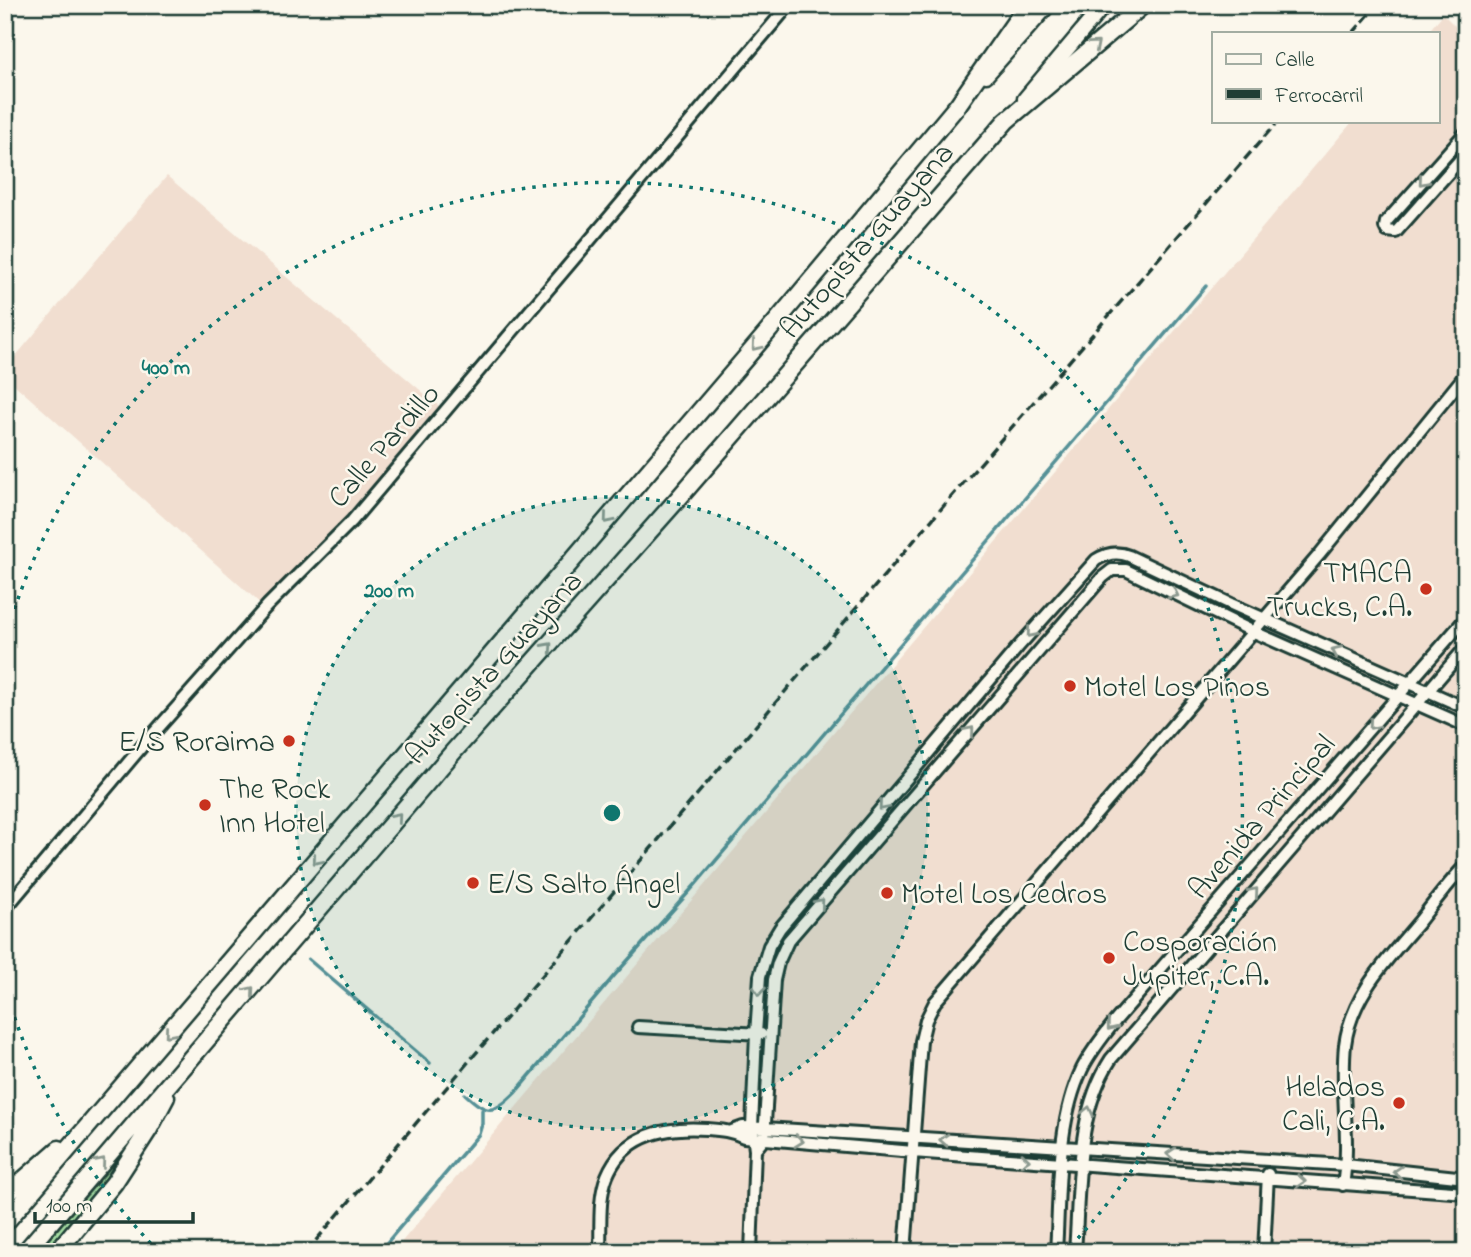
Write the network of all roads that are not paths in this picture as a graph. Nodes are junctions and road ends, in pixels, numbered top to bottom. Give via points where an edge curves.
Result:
1 (789, 5) edge
2 (1027, 5) edge
3 (1048, 5) edge
4 (1104, 5) edge
5 (1143, 5) edge
6 (957, 106) junction
7 (1006, 121) junction
8 (1466, 132) edge
9 (1466, 153) edge
10 (1465, 375) edge
11 (1114, 553) junction
12 (1112, 570) junction
13 (1055, 605) junction
14 (1069, 616) junction
15 (1466, 618) edge
16 (1264, 619) junction
17 (1254, 632) junction
18 (1466, 647) edge
19 (1409, 683) junction
20 (1427, 691) junction
21 (1398, 696) junction
22 (1416, 704) junction
23 (1466, 708) edge
24 (1466, 726) edge
25 (903, 783) junction
26 (916, 793) junction
27 (1466, 865) edge
28 (829, 871) junction
29 (841, 880) junction
30 (9, 896) edge
31 (5, 909) edge
32 (780, 928) junction
33 (793, 935) junction
34 (638, 1027) dead end
35 (756, 1034) junction
36 (770, 1035) junction
37 (1095, 1048) junction
38 (1111, 1059) junction
39 (1083, 1067) junction
40 (181, 1068) junction
41 (1099, 1078) junction
42 (90, 1124) junction
43 (758, 1133) junction
44 (914, 1138) junction
45 (1063, 1147) junction
46 (1083, 1149) junction
47 (913, 1152) junction
48 (1267, 1161) junction
49 (1062, 1163) junction
50 (1082, 1165) junction
51 (1346, 1165) junction
52 (1466, 1178) edge
53 (1268, 1179) junction
54 (1343, 1185) junction
55 (5, 1193) edge
56 (1466, 1193) edge
57 (5, 1223) edge
58 (25, 1252) edge
59 (57, 1252) edge
60 (600, 1252) edge
61 (751, 1252) edge
62 (905, 1252) edge
63 (1056, 1252) edge
64 (1075, 1252) edge
65 (1264, 1252) edge

1 - 30 street, Calle Pardillo via 352,521 267,606
2 - 6 highway, Autopista Guayana
3 - 6 main road
4 - 7 main road
7 -> 5 highway, Autopista Guayana
6 -> 42 highway, Autopista Guayana
40 -> 7 highway, Autopista Guayana
8 -> 9 street via 1386,222 1387,231 1396,232
10 - 16 street
11 - 12 street
11 - 13 street via 1096,560
11 - 16 street
12 - 14 street
12 -> 17 street via 1126,570
13 - 14 street
13 -> 25 street
26 -> 14 street
15 - 19 street, Avenida Principal
16 - 17 street
19 -> 16 street
17 - 21 street
17 - 44 street via 935,1002 921,1041
18 - 20 street, Avenida Principal
19 - 20 street
19 - 21 street, Avenida Principal
20 - 22 street, Avenida Principal
20 - 23 street
21 - 22 street
21 -> 37 street, Avenida Principal
22 - 24 street
38 -> 22 street, Avenida Principal
25 - 26 street
25 -> 28 street
26 - 29 street
27 - 51 street via 1374,977 1354,1011 1344,1065
28 - 29 street
28 - 32 street
33 -> 29 street
30 - 31 street, Calle Pardillo
32 - 33 street
32 -> 35 street via 763,964
33 - 36 street via 775,972
34 - 35 street
35 - 36 street
35 - 43 street
36 - 43 street
37 - 38 street
37 - 39 street, Avenida Principal
38 - 41 street, Avenida Principal
39 - 41 street
39 - 45 street, Avenida Principal via 1069,1105
58 -> 40 highway, Autopista Guayana
40 - 59 highway via 114,1183
46 -> 41 street, Avenida Principal via 1086,1116
42 - 55 highway
42 - 57 highway, Autopista Guayana
43 - 44 street
43 -> 47 street
43 - 60 street via 743,1127 732,1131 673,1128 628,1146 606,1178
43 - 61 street
45 -> 44 street
44 - 47 street
45 - 46 street
45 - 49 street, Avenida Principal
48 -> 46 street
46 - 50 street, Avenida Principal
47 -> 49 street
47 - 62 street
48 - 51 street
48 - 53 street
49 - 50 street
49 - 63 street, Avenida Principal
50 - 53 street
50 - 64 street, Avenida Principal
52 -> 51 street
51 - 54 street
53 -> 54 street
53 - 65 street
54 - 56 street

